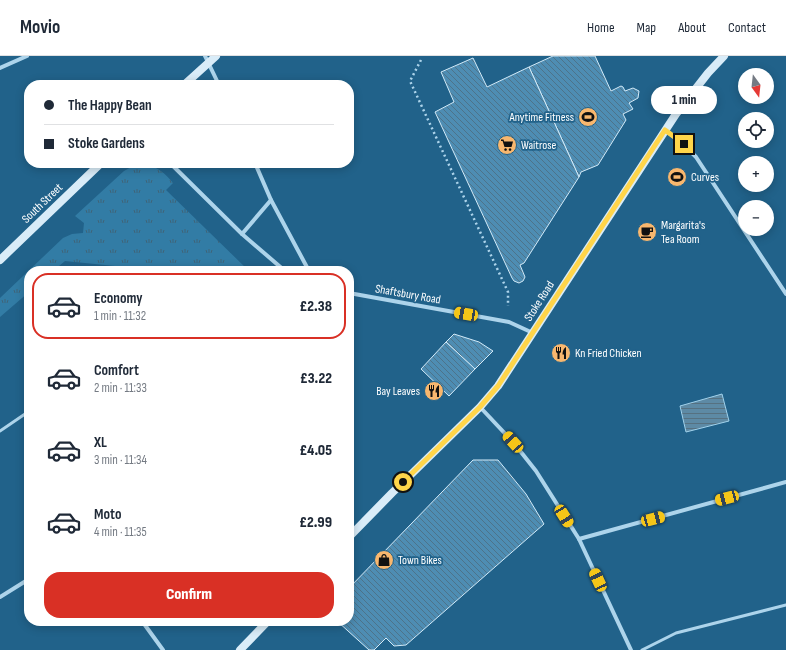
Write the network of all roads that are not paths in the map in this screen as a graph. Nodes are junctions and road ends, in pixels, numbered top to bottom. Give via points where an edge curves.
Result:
1 (26, 56) edge
2 (216, 56) edge
3 (724, 56) edge
4 (207, 59) edge
5 (0, 68) edge
6 (188, 80) edge
7 (217, 80) edge
8 (665, 130) junction
9 (96, 168) edge
10 (175, 168) edge
11 (257, 168) edge
12 (271, 200) junction
13 (242, 234) junction
14 (0, 260) edge
15 (279, 266) edge
16 (306, 266) edge
17 (354, 294) edge
18 (786, 294) edge
19 (533, 333) junction
20 (480, 407) junction
21 (24, 415) edge
22 (0, 431) edge
23 (786, 482) edge
24 (354, 532) edge
25 (579, 539) junction
26 (24, 582) edge
27 (0, 597) edge
28 (786, 605) edge
29 (146, 626) edge
30 (263, 626) edge
31 (163, 650) edge
32 (240, 650) edge
33 (631, 650) edge
34 (642, 650) edge

1 - 5 street
2 - 4 street
3 - 8 street, Stoke Road
4 - 6 street
4 - 7 street
8 - 18 street via 696,157
8 - 19 street, Stoke Road
9 - 14 street, South Street
10 - 13 street
11 - 12 street
12 - 13 street
12 - 16 street
13 - 15 street
17 - 19 street, Shaftsbury Road via 509,322
19 - 20 street, Stoke Road via 498,386
20 - 24 street, Stoke Road
20 - 25 street via 536,471
21 - 22 lane
23 - 25 street
25 - 33 street
26 - 27 street
28 - 34 lane via 676,633
29 - 31 street
30 - 32 street

